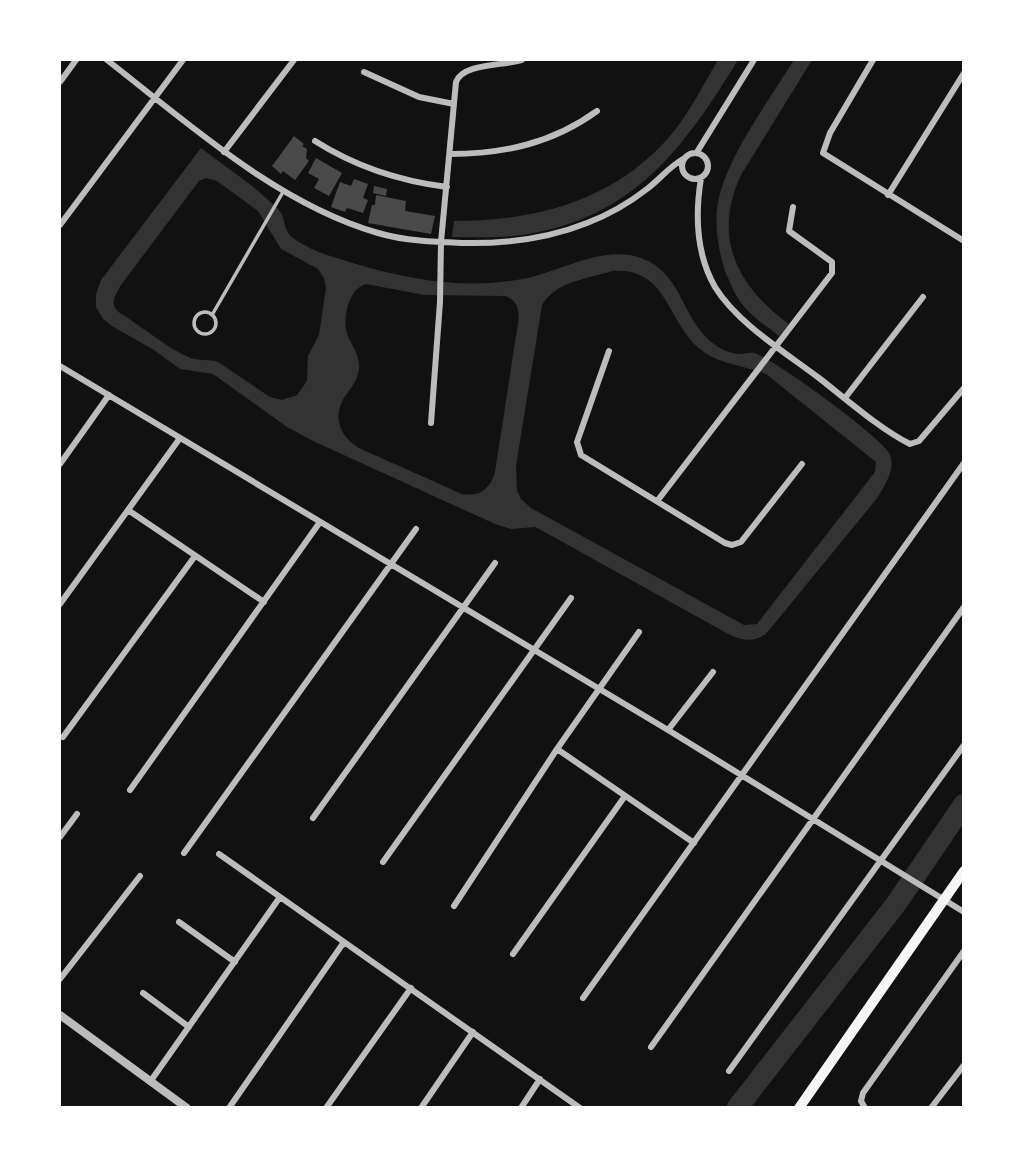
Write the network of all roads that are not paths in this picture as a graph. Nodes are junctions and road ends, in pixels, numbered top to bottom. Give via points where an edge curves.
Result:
1 (76, 60) edge
2 (107, 60) edge
3 (183, 60) edge
4 (294, 60) edge
5 (522, 60) edge
6 (754, 60) edge
7 (873, 60) edge
8 (364, 72) dead end
9 (964, 73) edge
10 (60, 82) edge
11 (155, 97) junction
12 (454, 104) junction
13 (597, 111) dead end
14 (315, 141) dead end
15 (224, 152) junction
16 (697, 152) junction
17 (450, 154) junction
18 (684, 159) junction
19 (701, 178) junction
20 (447, 187) junction
21 (284, 190) junction
22 (888, 195) junction
23 (793, 207) dead end
24 (60, 225) edge
25 (962, 238) edge
26 (442, 242) junction
27 (923, 297) dead end
28 (212, 314) junction
29 (776, 345) junction
30 (609, 351) dead end
31 (60, 366) edge
32 (964, 388) edge
33 (109, 396) junction
34 (845, 398) junction
35 (431, 423) dead end
36 (180, 438) junction
37 (964, 463) edge
38 (60, 464) edge
39 (802, 464) dead end
40 (658, 500) junction
41 (128, 510) junction
42 (320, 522) junction
43 (416, 529) dead end
44 (195, 556) junction
45 (495, 563) dead end
46 (391, 564) junction
47 (572, 598) dead end
48 (264, 602) junction
49 (60, 604) edge
50 (964, 607) edge
51 (463, 608) junction
52 (639, 632) dead end
53 (534, 650) junction
54 (713, 672) dead end
55 (599, 690) junction
56 (668, 730) junction
57 (63, 737) dead end
58 (964, 745) edge
59 (557, 749) junction
60 (740, 775) junction
61 (130, 790) dead end
62 (625, 796) junction
63 (77, 814) dead end
64 (313, 818) dead end
65 (812, 818) junction
66 (60, 837) edge
67 (694, 843) junction
68 (184, 853) dead end
69 (219, 854) dead end
70 (881, 861) junction
71 (383, 862) dead end
72 (964, 871) edge
73 (140, 876) dead end
74 (281, 897) junction
75 (944, 898) junction
76 (454, 906) dead end
77 (964, 912) edge
78 (180, 922) dead end
79 (345, 942) junction
80 (964, 951) edge
81 (513, 954) dead end
82 (235, 962) junction
83 (60, 979) edge
84 (411, 988) junction
85 (143, 993) dead end
86 (583, 998) dead end
87 (60, 1016) edge
88 (189, 1027) junction
89 (473, 1032) junction
90 (651, 1047) dead end
91 (964, 1065) edge
92 (729, 1071) dead end
93 (540, 1079) junction
94 (150, 1082) junction
95 (187, 1108) edge
96 (229, 1108) edge
97 (326, 1108) edge
98 (421, 1108) edge
99 (521, 1108) edge
100 (580, 1108) edge
101 (800, 1108) edge
102 (865, 1108) edge
103 (931, 1108) edge

1 - 10 street
2 - 11 street
3 - 11 street
4 - 15 street
5 - 12 street via 465,70 458,75
6 - 16 street
7 - 22 street via 823,153
8 - 12 street via 418,97
9 - 22 street
11 - 15 street
11 - 24 street
12 - 17 street
13 - 17 street via 564,133 522,147
14 - 20 street via 361,167
15 - 21 street
16 - 18 street
16 - 19 street via 708,162 708,171
17 - 20 street
18 - 19 street via 683,172
18 - 26 street via 625,204 578,226 514,242
19 - 29 street via 697,228 710,276 727,303
20 - 26 street
21 - 26 street via 377,233
21 - 28 lane
22 - 25 street
23 - 29 street via 789,231 832,262 833,268
26 - 35 street
27 - 34 street
28 - 28 lane via 215,328 208,334 198,332 194,323 198,315
29 - 34 street
29 - 40 street
30 - 40 street via 579,450
31 - 33 street
32 - 34 street via 914,445
33 - 36 street
33 - 38 street
36 - 41 street
36 - 42 street
37 - 60 street
39 - 40 street via 736,544 726,543
41 - 44 street
41 - 49 street
42 - 46 street
42 - 48 street
43 - 46 street
44 - 48 street
44 - 57 street
45 - 51 street
46 - 51 street
46 - 68 street
47 - 53 street
48 - 61 street
50 - 65 street
51 - 53 street
51 - 64 street
52 - 55 street
53 - 55 street
53 - 71 street
54 - 56 street
55 - 56 street
55 - 59 street
56 - 60 street
58 - 70 street
59 - 62 street
59 - 76 street
60 - 65 street
60 - 67 street
62 - 67 street
62 - 81 street
63 - 66 street
65 - 70 street
65 - 90 street
67 - 86 street
69 - 74 street
70 - 75 street
70 - 92 street
72 - 75 main road
73 - 83 street
74 - 79 street
74 - 82 street
75 - 77 street
75 - 101 main road
78 - 82 street
79 - 84 street
79 - 96 street
80 - 102 street via 863,1093 860,1101
82 - 88 street
84 - 89 street
84 - 97 street
85 - 88 street
87 - 94 street
88 - 94 street
89 - 93 street
89 - 98 street
91 - 103 street
93 - 99 street
93 - 100 street
94 - 95 street

